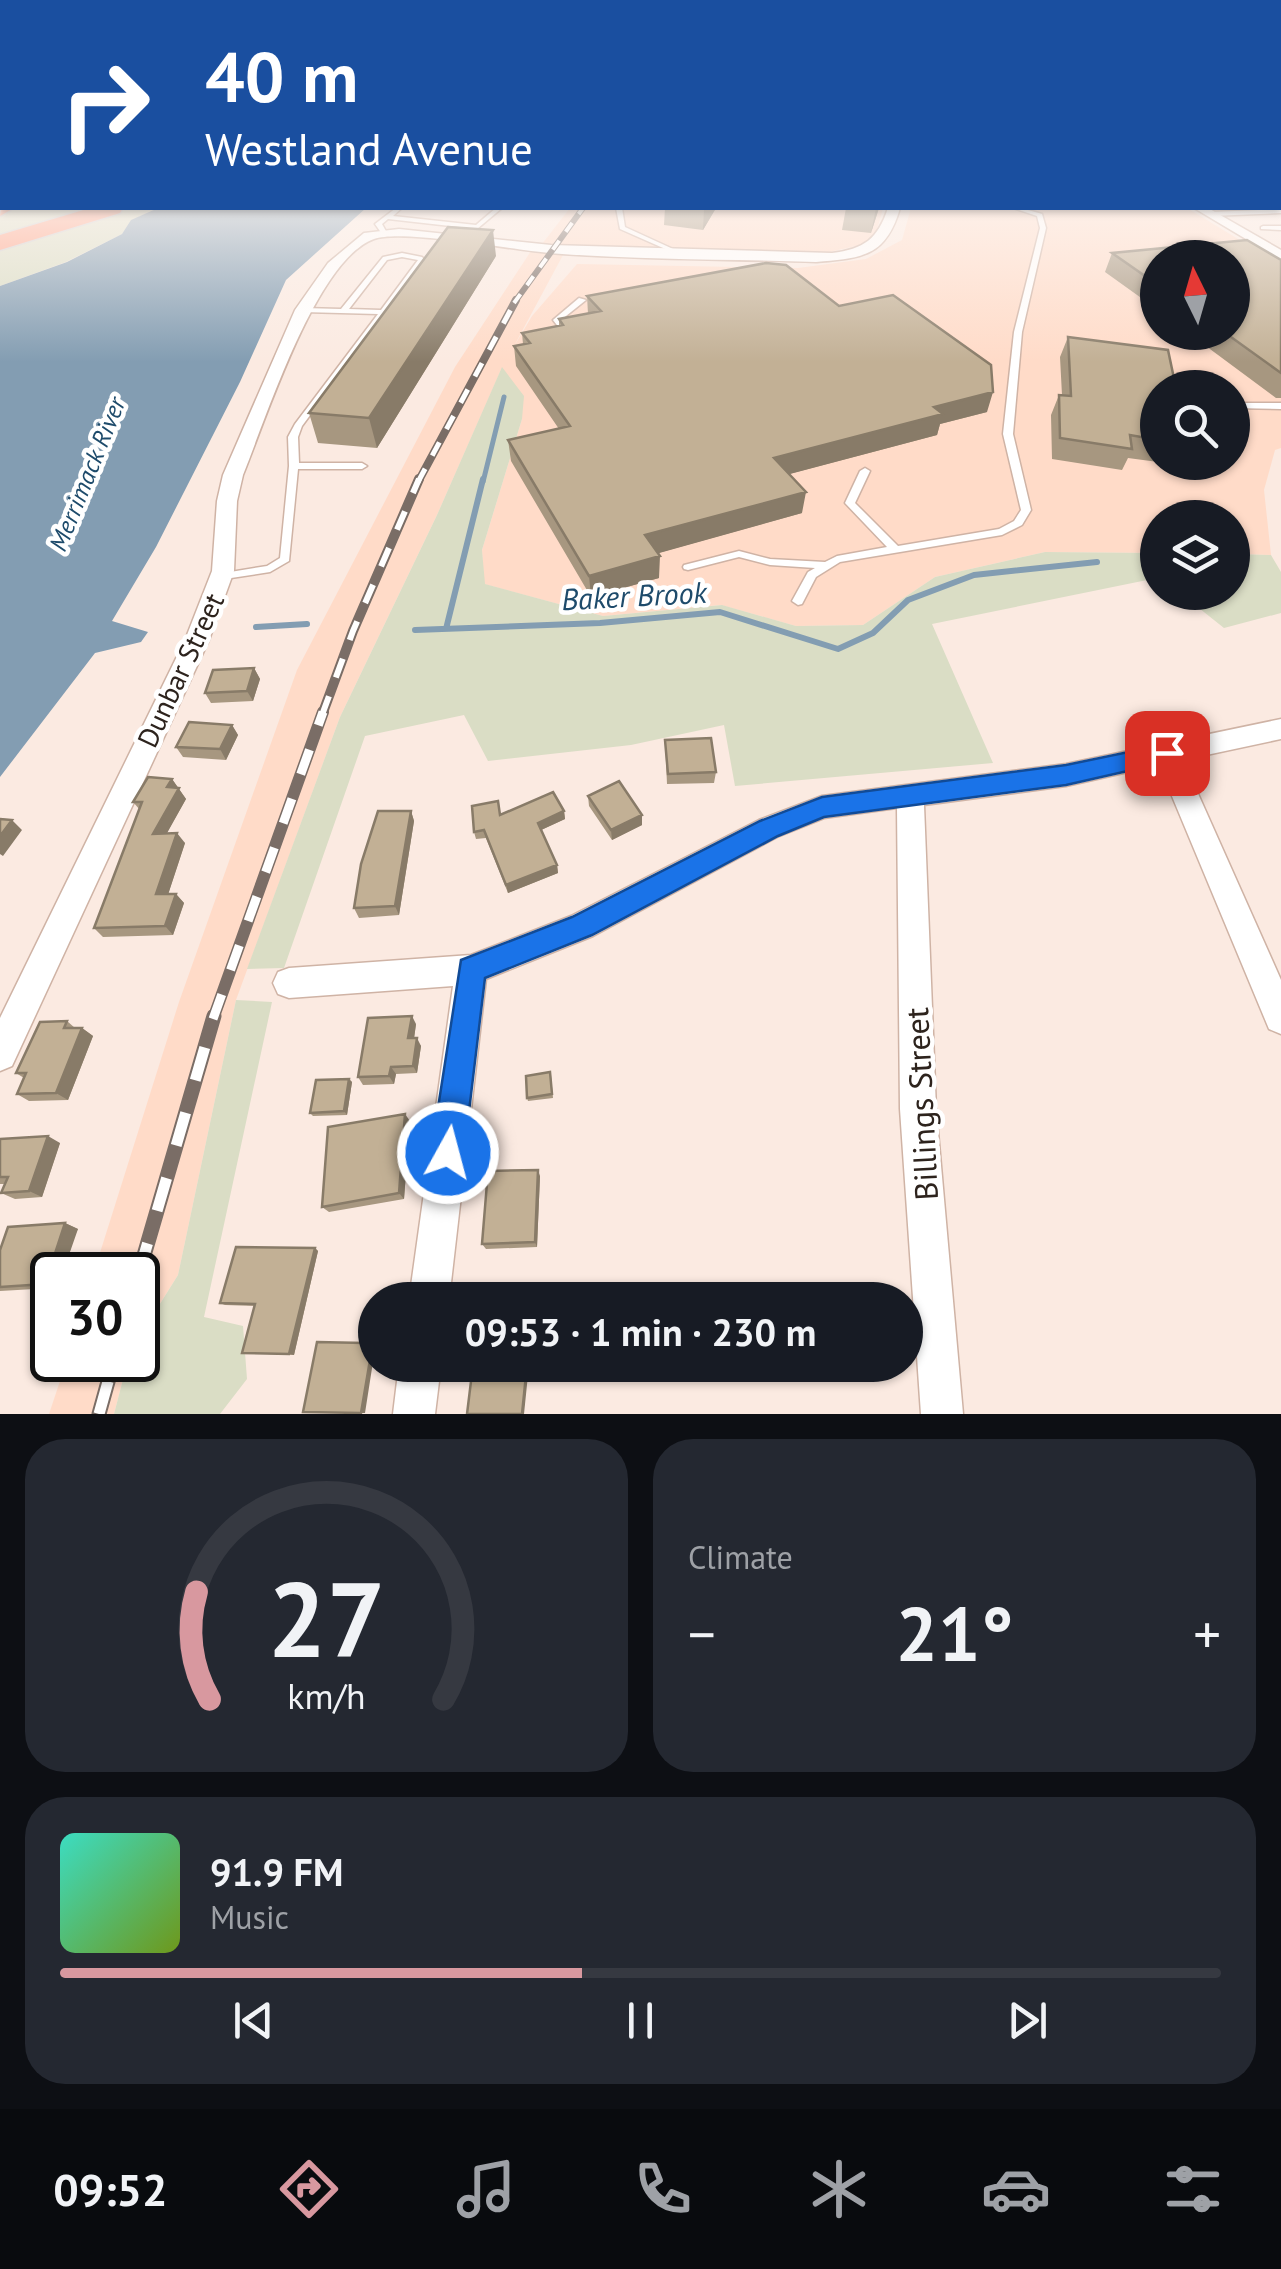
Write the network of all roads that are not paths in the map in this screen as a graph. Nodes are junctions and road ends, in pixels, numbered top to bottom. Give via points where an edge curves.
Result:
1 (42, 230) edge
2 (377, 230) edge
3 (626, 230) edge
4 (887, 230) edge
5 (1043, 230) edge
6 (1237, 230) edge
7 (376, 235) junction
8 (0, 243) edge
9 (683, 255) junction
10 (1281, 256) edge
11 (582, 300) dead end
12 (345, 309) junction
13 (303, 310) junction
14 (382, 312) junction
15 (394, 312) edge
16 (566, 331) edge
17 (1250, 406) edge
18 (1281, 406) edge
19 (294, 466) junction
20 (362, 466) dead end
21 (865, 471) dead end
22 (894, 548) junction
23 (826, 565) junction
24 (688, 566) dead end
25 (222, 577) junction
26 (798, 601) dead end
27 (1281, 728) edge
28 (1167, 753) junction
29 (910, 793) junction
30 (471, 970) junction
31 (288, 983) dead end
32 (1281, 1018) edge
33 (0, 1054) edge
34 (431, 1282) edge
35 (418, 1382) edge
36 (414, 1414) edge
37 (942, 1414) edge

1 - 8 highway
2 - 7 lane
3 - 9 lane
4 - 9 street via 884,239 858,252 800,259
5 - 22 lane via 1018,332 1008,442 1026,510 1002,532
6 - 10 street
7 - 9 street
7 - 13 street, Dunbar Street via 333,266
11 - 16 lane via 557,320
12 - 13 lane
12 - 14 lane
12 - 14 lane via 385,258 420,258
13 - 25 street, Dunbar Street via 233,475
14 - 15 lane
14 - 19 lane via 298,426
17 - 18 lane
19 - 20 lane
19 - 25 lane via 285,559 270,569
21 - 22 lane via 850,503
22 - 23 lane
23 - 24 lane via 739,554
23 - 26 lane via 803,586
25 - 33 street, Dunbar Street
27 - 28 street
28 - 29 street via 1066,775
28 - 32 street
29 - 30 street via 822,807 786,821 582,926
29 - 37 street, Billings Street via 918,1109
30 - 31 street
30 - 34 street
35 - 36 street

